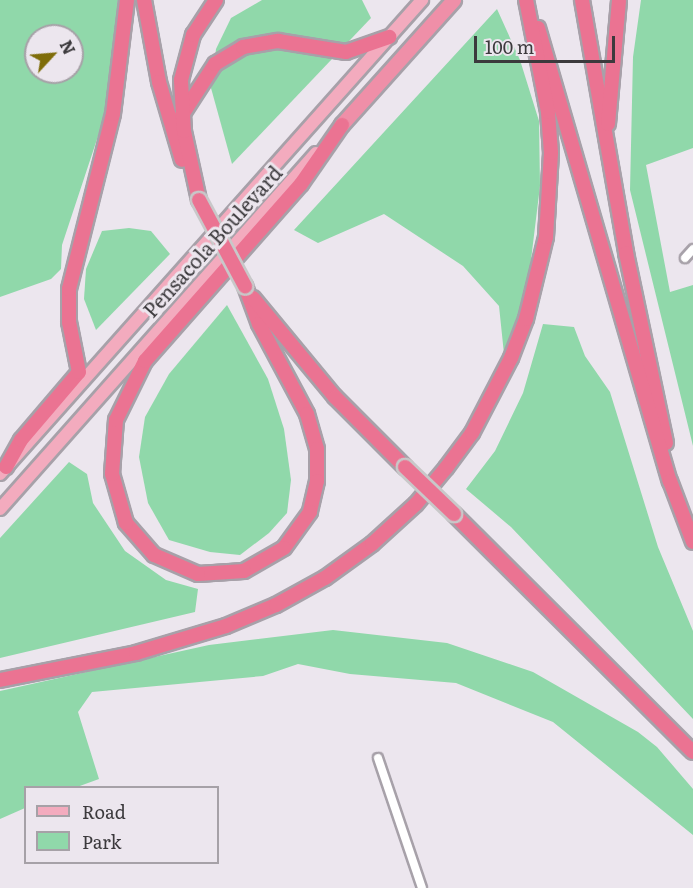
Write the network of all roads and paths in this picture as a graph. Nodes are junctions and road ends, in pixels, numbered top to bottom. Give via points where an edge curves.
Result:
1 (127, 0) edge
2 (144, 0) edge
3 (216, 0) edge
4 (422, 0) edge
5 (454, 0) edge
6 (528, 0) edge
7 (582, 0) edge
8 (619, 0) edge
9 (389, 37) junction
10 (182, 115) junction
11 (342, 125) junction
12 (606, 144) junction
13 (199, 201) junction
14 (693, 249) edge
15 (685, 258) dead end
16 (245, 286) junction
17 (3, 471) edge
18 (670, 481) junction
19 (0, 509) edge
20 (693, 542) edge
21 (0, 680) edge
22 (693, 752) edge
23 (378, 758) dead end
24 (422, 888) edge

1 - 17 highway via 113,114 69,289 69,322 79,372 21,440
2 - 13 highway via 168,113
3 - 10 highway via 199,22 188,49 181,80
4 - 9 main road, Pensacola Boulevard
5 - 11 highway, Pensacola Boulevard
6 - 18 highway
6 - 21 highway via 548,112 550,185 546,237 526,319 511,358 458,452 387,531 349,562 291,598 226,626 136,653
7 - 12 highway
8 - 12 highway
9 - 10 highway via 346,52 278,41 243,47 215,64
9 - 17 main road, Pensacola Boulevard
10 - 13 highway
11 - 16 highway via 301,184 145,361 116,420 112,474 126,523 154,555 198,573 244,570 284,548 310,512 317,482 317,449 307,414 259,324
11 - 19 main road, Pensacola Boulevard
12 - 18 highway via 664,425
13 - 16 highway, bridge
14 - 15 street
16 - 22 highway, bridge via 334,397
18 - 20 highway
23 - 24 street

